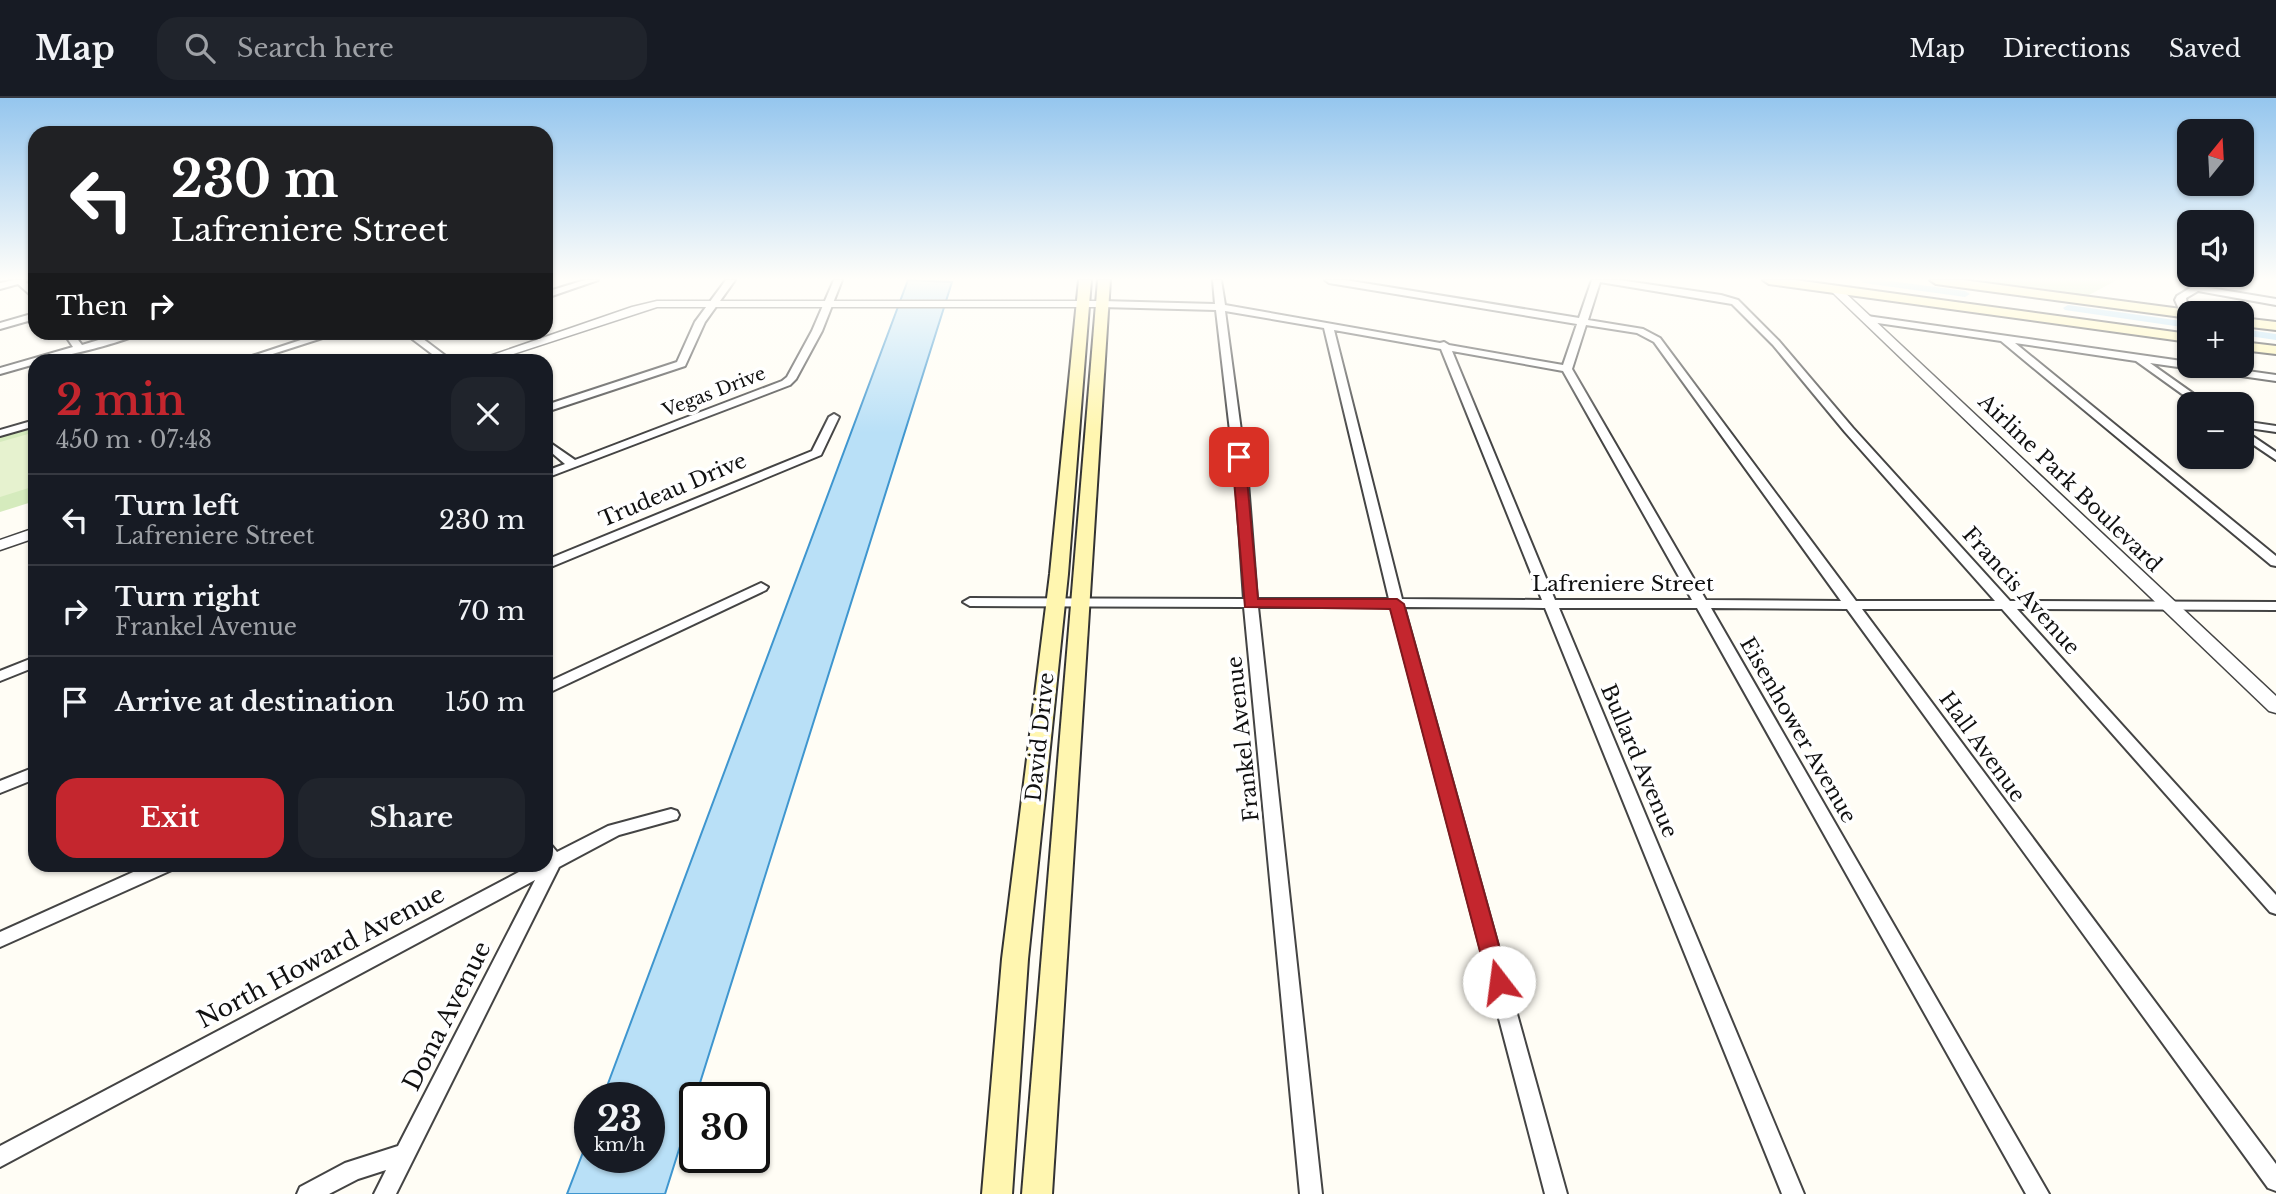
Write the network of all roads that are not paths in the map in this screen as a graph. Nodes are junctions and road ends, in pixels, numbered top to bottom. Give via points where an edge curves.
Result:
1 (570, 331) edge
2 (696, 331) edge
3 (817, 331) edge
4 (1087, 331) edge
5 (1092, 331) edge
6 (1223, 331) edge
7 (1329, 331) edge
8 (1359, 331) edge
9 (1580, 331) edge
10 (1640, 331) edge
11 (1764, 331) edge
12 (1880, 331) edge
13 (1950, 331) edge
14 (2138, 331) edge
15 (2177, 336) edge
16 (553, 337) edge
17 (2004, 339) junction
18 (73, 340) edge
19 (111, 340) edge
20 (311, 340) edge
21 (421, 340) edge
22 (544, 340) edge
23 (1444, 345) junction
24 (2254, 347) edge
25 (80, 349) junction
26 (2276, 350) edge
27 (62, 354) edge
28 (265, 354) edge
29 (439, 354) edge
30 (502, 354) edge
31 (2139, 359) junction
32 (28, 363) edge
33 (1567, 369) junction
34 (0, 371) edge
35 (2276, 379) edge
36 (2186, 392) edge
37 (553, 407) edge
38 (834, 417) dead end
39 (28, 425) edge
40 (2254, 426) edge
41 (1070, 427) junction
42 (1092, 427) junction
43 (2276, 429) edge
44 (0, 433) edge
45 (2254, 441) edge
46 (553, 448) edge
47 (2276, 457) edge
48 (573, 464) junction
49 (553, 472) edge
50 (28, 535) edge
51 (0, 545) edge
52 (553, 562) edge
53 (2276, 562) edge
54 (761, 587) dead end
55 (970, 601) dead end
56 (1055, 602) junction
57 (1079, 602) junction
58 (1250, 604) junction
59 (1397, 604) junction
60 (1551, 604) junction
61 (1703, 605) junction
62 (1854, 606) junction
63 (2007, 606) junction
64 (2169, 606) junction
65 (2276, 606) edge
66 (28, 665) edge
67 (0, 676) edge
68 (553, 686) edge
69 (2276, 707) edge
70 (28, 776) edge
71 (0, 787) edge
72 (671, 814) dead end
73 (553, 855) edge
74 (150, 872) edge
75 (521, 872) edge
76 (542, 872) edge
77 (2276, 907) edge
78 (0, 940) edge
79 (405, 1154) junction
80 (0, 1157) edge
81 (2276, 1181) edge
82 (308, 1194) edge
83 (385, 1194) edge
84 (997, 1194) edge
85 (1037, 1194) edge
86 (1311, 1194) edge
87 (1556, 1194) edge
88 (1793, 1194) edge
89 (2038, 1194) edge

1 - 16 street
2 - 37 street via 681,364
3 - 48 street, Vegas Drive via 786,383
4 - 41 main road, David Drive
5 - 42 main road, David Drive
6 - 58 street, Frankel Avenue via 1242,482
7 - 59 street
8 - 23 street
9 - 33 street
10 - 62 street, Hall Avenue via 1654,337
11 - 63 street, Francis Avenue
12 - 64 street, Airline Park Boulevard
13 - 17 street
14 - 15 main road
17 - 31 street
17 - 53 street
18 - 25 street
19 - 25 street
20 - 28 street
21 - 29 street
22 - 30 street
23 - 33 street
23 - 60 street, Bullard Avenue
24 - 26 main road
25 - 27 street
31 - 35 street
31 - 36 street
32 - 34 street
33 - 61 street, Eisenhower Avenue
38 - 52 street, Trudeau Drive via 817,453
39 - 44 street
40 - 43 street
41 - 42 main road
41 - 56 main road, David Drive
42 - 57 main road, David Drive
45 - 47 street
46 - 48 street
48 - 49 street, Vegas Drive
50 - 51 street
54 - 68 street
55 - 56 street, Lafreniere Street
56 - 57 street, Lafreniere Street
56 - 84 main road, David Drive via 1015,959
57 - 58 street, Lafreniere Street
57 - 85 main road, David Drive
58 - 59 street, Lafreniere Street
58 - 86 street, Frankel Avenue
59 - 60 street, Lafreniere Street
59 - 87 street
60 - 61 street, Lafreniere Street
60 - 88 street, Bullard Avenue
61 - 62 street, Lafreniere Street
61 - 89 street, Eisenhower Avenue
62 - 63 street, Lafreniere Street
62 - 81 street, Hall Avenue
63 - 64 street, Lafreniere Street
63 - 77 street, Francis Avenue
64 - 65 street, Lafreniere Street
64 - 69 street, Airline Park Boulevard
66 - 67 street
70 - 71 street
72 - 73 street, North Howard Avenue
74 - 78 street
75 - 80 street, North Howard Avenue
76 - 79 street, Dona Avenue
79 - 82 street via 353,1170
79 - 83 street, Dona Avenue

